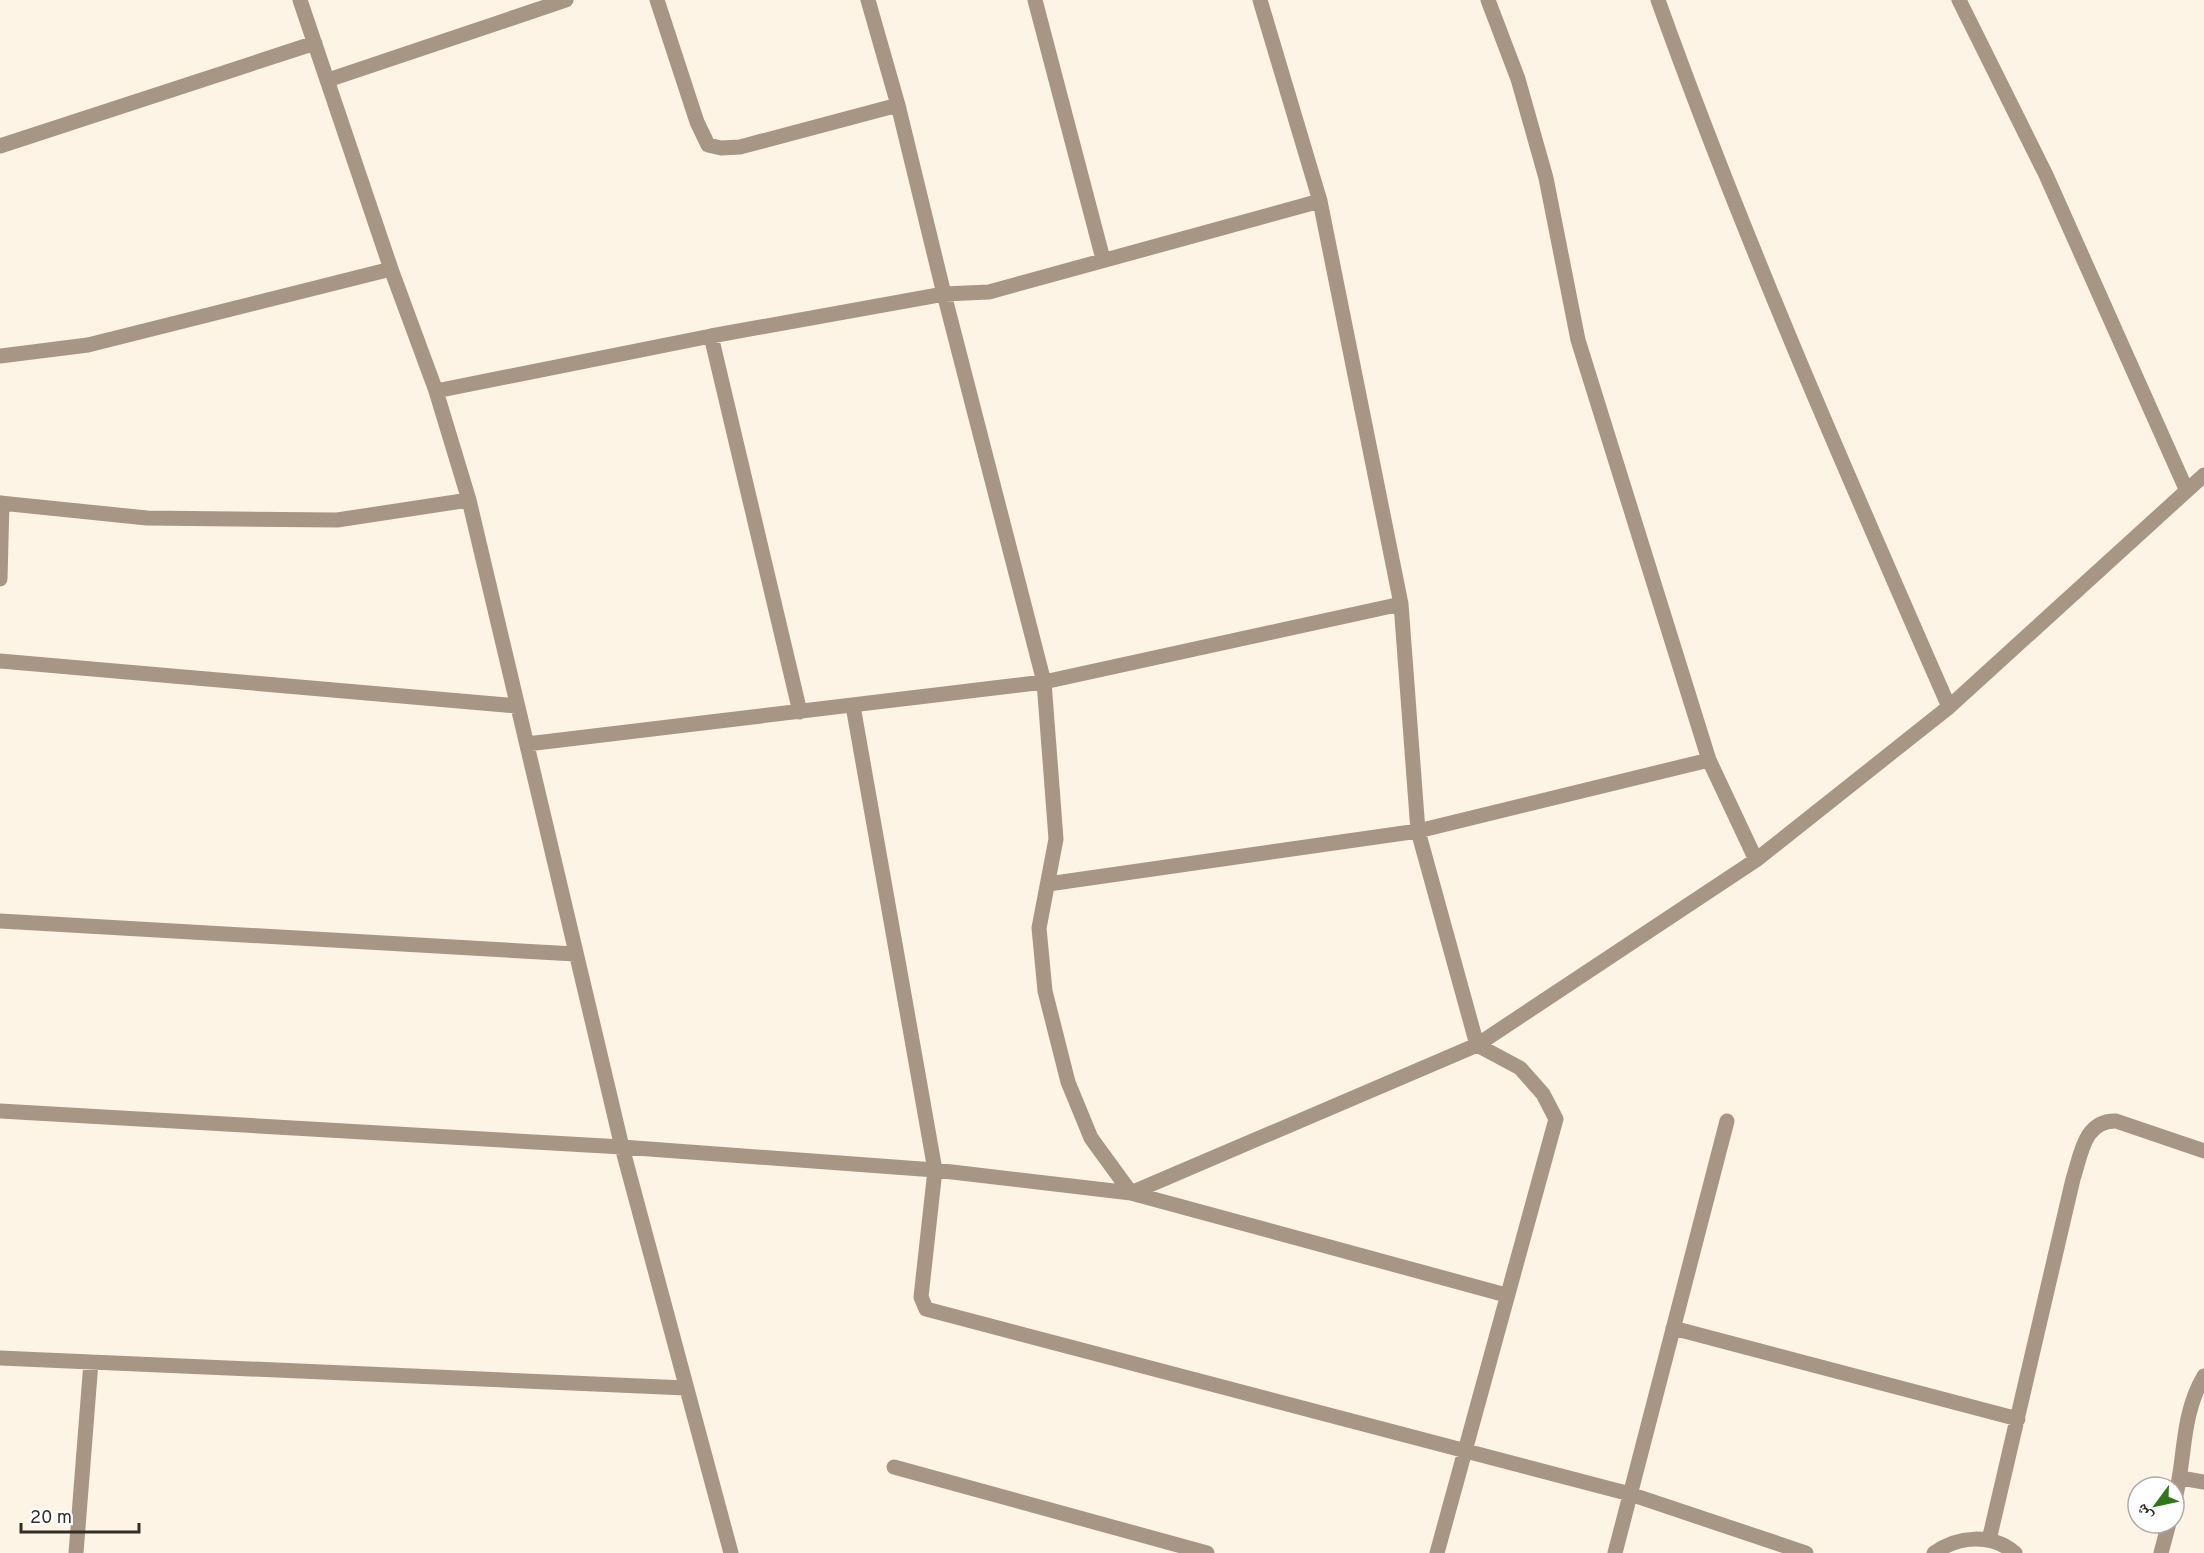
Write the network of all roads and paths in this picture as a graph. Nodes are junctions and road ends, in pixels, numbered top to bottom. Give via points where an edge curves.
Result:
1 (300, 0) edge
2 (566, 0) edge
3 (657, 0) edge
4 (868, 0) edge
5 (1035, 0) edge
6 (1260, 0) edge
7 (1488, 0) edge
8 (1658, 0) edge
9 (1959, 0) edge
10 (315, 43) junction
11 (328, 80) junction
12 (898, 105) junction
13 (0, 146) edge
14 (1320, 201) junction
15 (1103, 259) junction
16 (391, 269) junction
17 (944, 294) junction
18 (711, 336) junction
19 (0, 356) edge
20 (436, 391) junction
21 (2204, 475) edge
22 (2186, 489) junction
23 (469, 500) junction
24 (1, 503) edge
25 (0, 579) edge
26 (1401, 604) junction
27 (0, 661) edge
28 (1044, 682) junction
29 (517, 706) junction
30 (853, 706) junction
31 (1949, 707) junction
32 (800, 712) junction
33 (527, 744) junction
34 (1709, 760) junction
35 (1418, 831) junction
36 (1756, 860) junction
37 (1048, 884) junction
38 (0, 921) edge
39 (575, 954) junction
40 (1477, 1045) junction
41 (0, 1111) edge
42 (1727, 1121) dead end
43 (622, 1147) junction
44 (2204, 1151) edge
45 (935, 1170) junction
46 (1131, 1193) junction
47 (1506, 1295) junction
48 (1673, 1328) junction
49 (0, 1358) edge
50 (91, 1362) junction
51 (2204, 1377) edge
52 (687, 1388) junction
53 (2018, 1419) junction
54 (1467, 1451) junction
55 (894, 1467) dead end
56 (2181, 1475) edge
57 (2186, 1479) edge
58 (2204, 1482) edge
59 (1629, 1494) junction
60 (2166, 1535) edge
61 (1989, 1540) junction
62 (1784, 1550) edge
63 (75, 1553) edge
64 (731, 1553) edge
65 (1207, 1553) edge
66 (1437, 1553) edge
67 (1615, 1553) edge
68 (1806, 1553) edge
69 (1934, 1553) edge
70 (2015, 1553) edge
71 (2161, 1553) edge

1 - 10 street
2 - 11 street
3 - 12 street via 708,145 740,147
4 - 12 street
5 - 15 street
6 - 14 street
7 - 34 street via 1518,79 1546,178 1578,340
8 - 31 street via 1845,471
9 - 22 street via 2046,175
10 - 11 street
10 - 13 street
11 - 16 street
12 - 17 street
14 - 15 street
14 - 26 street
15 - 17 street via 989,292
16 - 19 street via 88,345
16 - 20 street
17 - 18 street
17 - 28 street
18 - 20 street
18 - 32 street
20 - 23 street
21 - 22 street
22 - 31 street
23 - 24 street via 337,520 147,518
23 - 29 street
24 - 25 street
26 - 28 street
26 - 35 street
27 - 29 street
28 - 30 street
28 - 37 street via 1056,838
29 - 33 street
30 - 32 street
30 - 45 street
31 - 36 street
32 - 33 street
33 - 39 street
34 - 35 street
34 - 36 street
35 - 37 street
35 - 40 street
36 - 40 street
37 - 46 street via 1039,928 1044,980 1068,1082 1091,1138
38 - 39 street
39 - 43 street
40 - 46 street
40 - 47 street via 1520,1068 1543,1094 1556,1119
41 - 43 street
42 - 48 street
43 - 45 street
43 - 52 street
44 - 53 street via 2116,1121 2096,1124 2086,1137
45 - 46 street
45 - 54 street via 921,1297 926,1309
46 - 47 street
47 - 54 street
48 - 53 street
48 - 59 street
49 - 50 street
50 - 52 street
50 - 63 street
51 - 56 street via 2187,1415
52 - 64 street
53 - 61 street
54 - 59 street
54 - 66 street
55 - 65 street
57 - 58 street
59 - 62 street
59 - 67 street
60 - 71 street
61 - 69 street via 1967,1539 1945,1545
61 - 70 street
62 - 68 street

